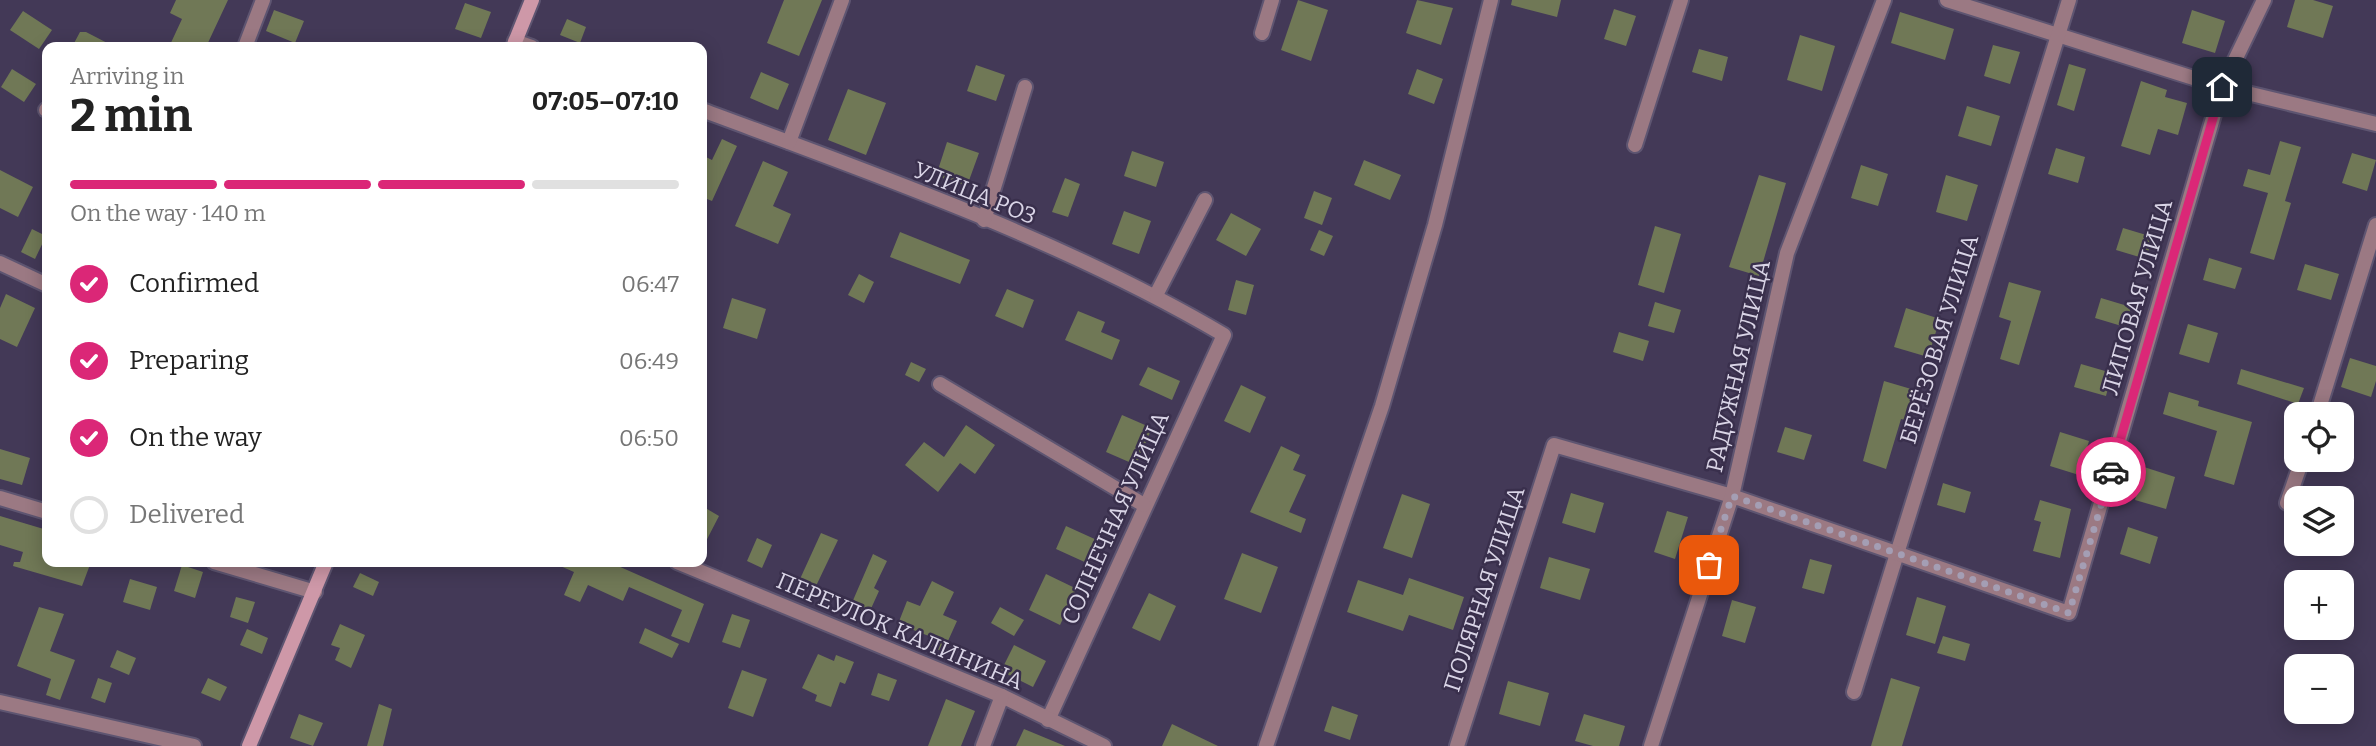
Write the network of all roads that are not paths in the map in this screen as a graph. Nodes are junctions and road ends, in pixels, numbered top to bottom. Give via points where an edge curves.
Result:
1 (263, 0) edge
2 (532, 0) edge
3 (842, 0) edge
4 (1272, 0) edge
5 (1491, 0) edge
6 (1681, 0) edge
7 (1884, 0) edge
8 (1947, 0) edge
9 (2069, 0) edge
10 (2264, 0) edge
11 (1262, 33) dead end
12 (2057, 36) junction
13 (247, 42) edge
14 (515, 42) edge
15 (1025, 87) dead end
16 (2222, 87) junction
17 (707, 112) edge
18 (2376, 124) edge
19 (789, 142) junction
20 (1635, 145) dead end
21 (1205, 200) dead end
22 (984, 220) junction
23 (2376, 225) edge
24 (0, 263) edge
25 (42, 283) edge
26 (1156, 295) junction
27 (1223, 335) joint
28 (940, 384) dead end
29 (2320, 402) edge
30 (1732, 496) junction
31 (0, 498) edge
32 (1144, 505) junction
33 (42, 511) edge
34 (1895, 554) junction
35 (231, 567) edge
36 (324, 567) edge
37 (689, 567) edge
38 (315, 592) junction
39 (1854, 692) dead end
40 (1002, 696) junction
41 (0, 702) edge
42 (1048, 720) junction
43 (194, 746) edge
44 (249, 746) edge
45 (983, 746) edge
46 (1104, 746) edge
47 (1266, 746) edge
48 (1457, 746) edge
49 (1651, 746) edge

1 - 13 street
2 - 14 main road
3 - 19 street
4 - 11 street
5 - 47 street via 1435,225 1382,406
6 - 20 street
7 - 30 street, РАДУЖНАЯ УЛИЦА via 1787,253
8 - 12 street
9 - 12 street, БЕРЁЗОВАЯ УЛИЦА
10 - 16 street, ЛИПОВАЯ УЛИЦА
12 - 16 street
12 - 34 street, БЕРЁЗОВАЯ УЛИЦА
15 - 22 street
16 - 18 street
16 - 34 street, ЛИПОВАЯ УЛИЦА via 2069,613
17 - 19 street, УЛИЦА РОЗ
19 - 22 street, УЛИЦА РОЗ
21 - 26 street
22 - 26 street, УЛИЦА РОЗ
23 - 29 street
24 - 25 street
26 - 27 street, УЛИЦА РОЗ
27 - 32 street, СОЛНЕЧНАЯ УЛИЦА
28 - 32 street
30 - 34 street
30 - 48 street, ПОЛЯРНАЯ УЛИЦА via 1554,445
30 - 49 street, РАДУЖНАЯ УЛИЦА
31 - 33 street
32 - 42 street, СОЛНЕЧНАЯ УЛИЦА
34 - 39 street, БЕРЁЗОВАЯ УЛИЦА
35 - 38 street
36 - 38 main road
37 - 40 street, ПЕРЕУЛОК КАЛИНИНА
38 - 44 main road
40 - 42 street, ПЕРЕУЛОК КАЛИНИНА
40 - 45 street
41 - 43 street
42 - 46 street, ПЕРЕУЛОК КАЛИНИНА

